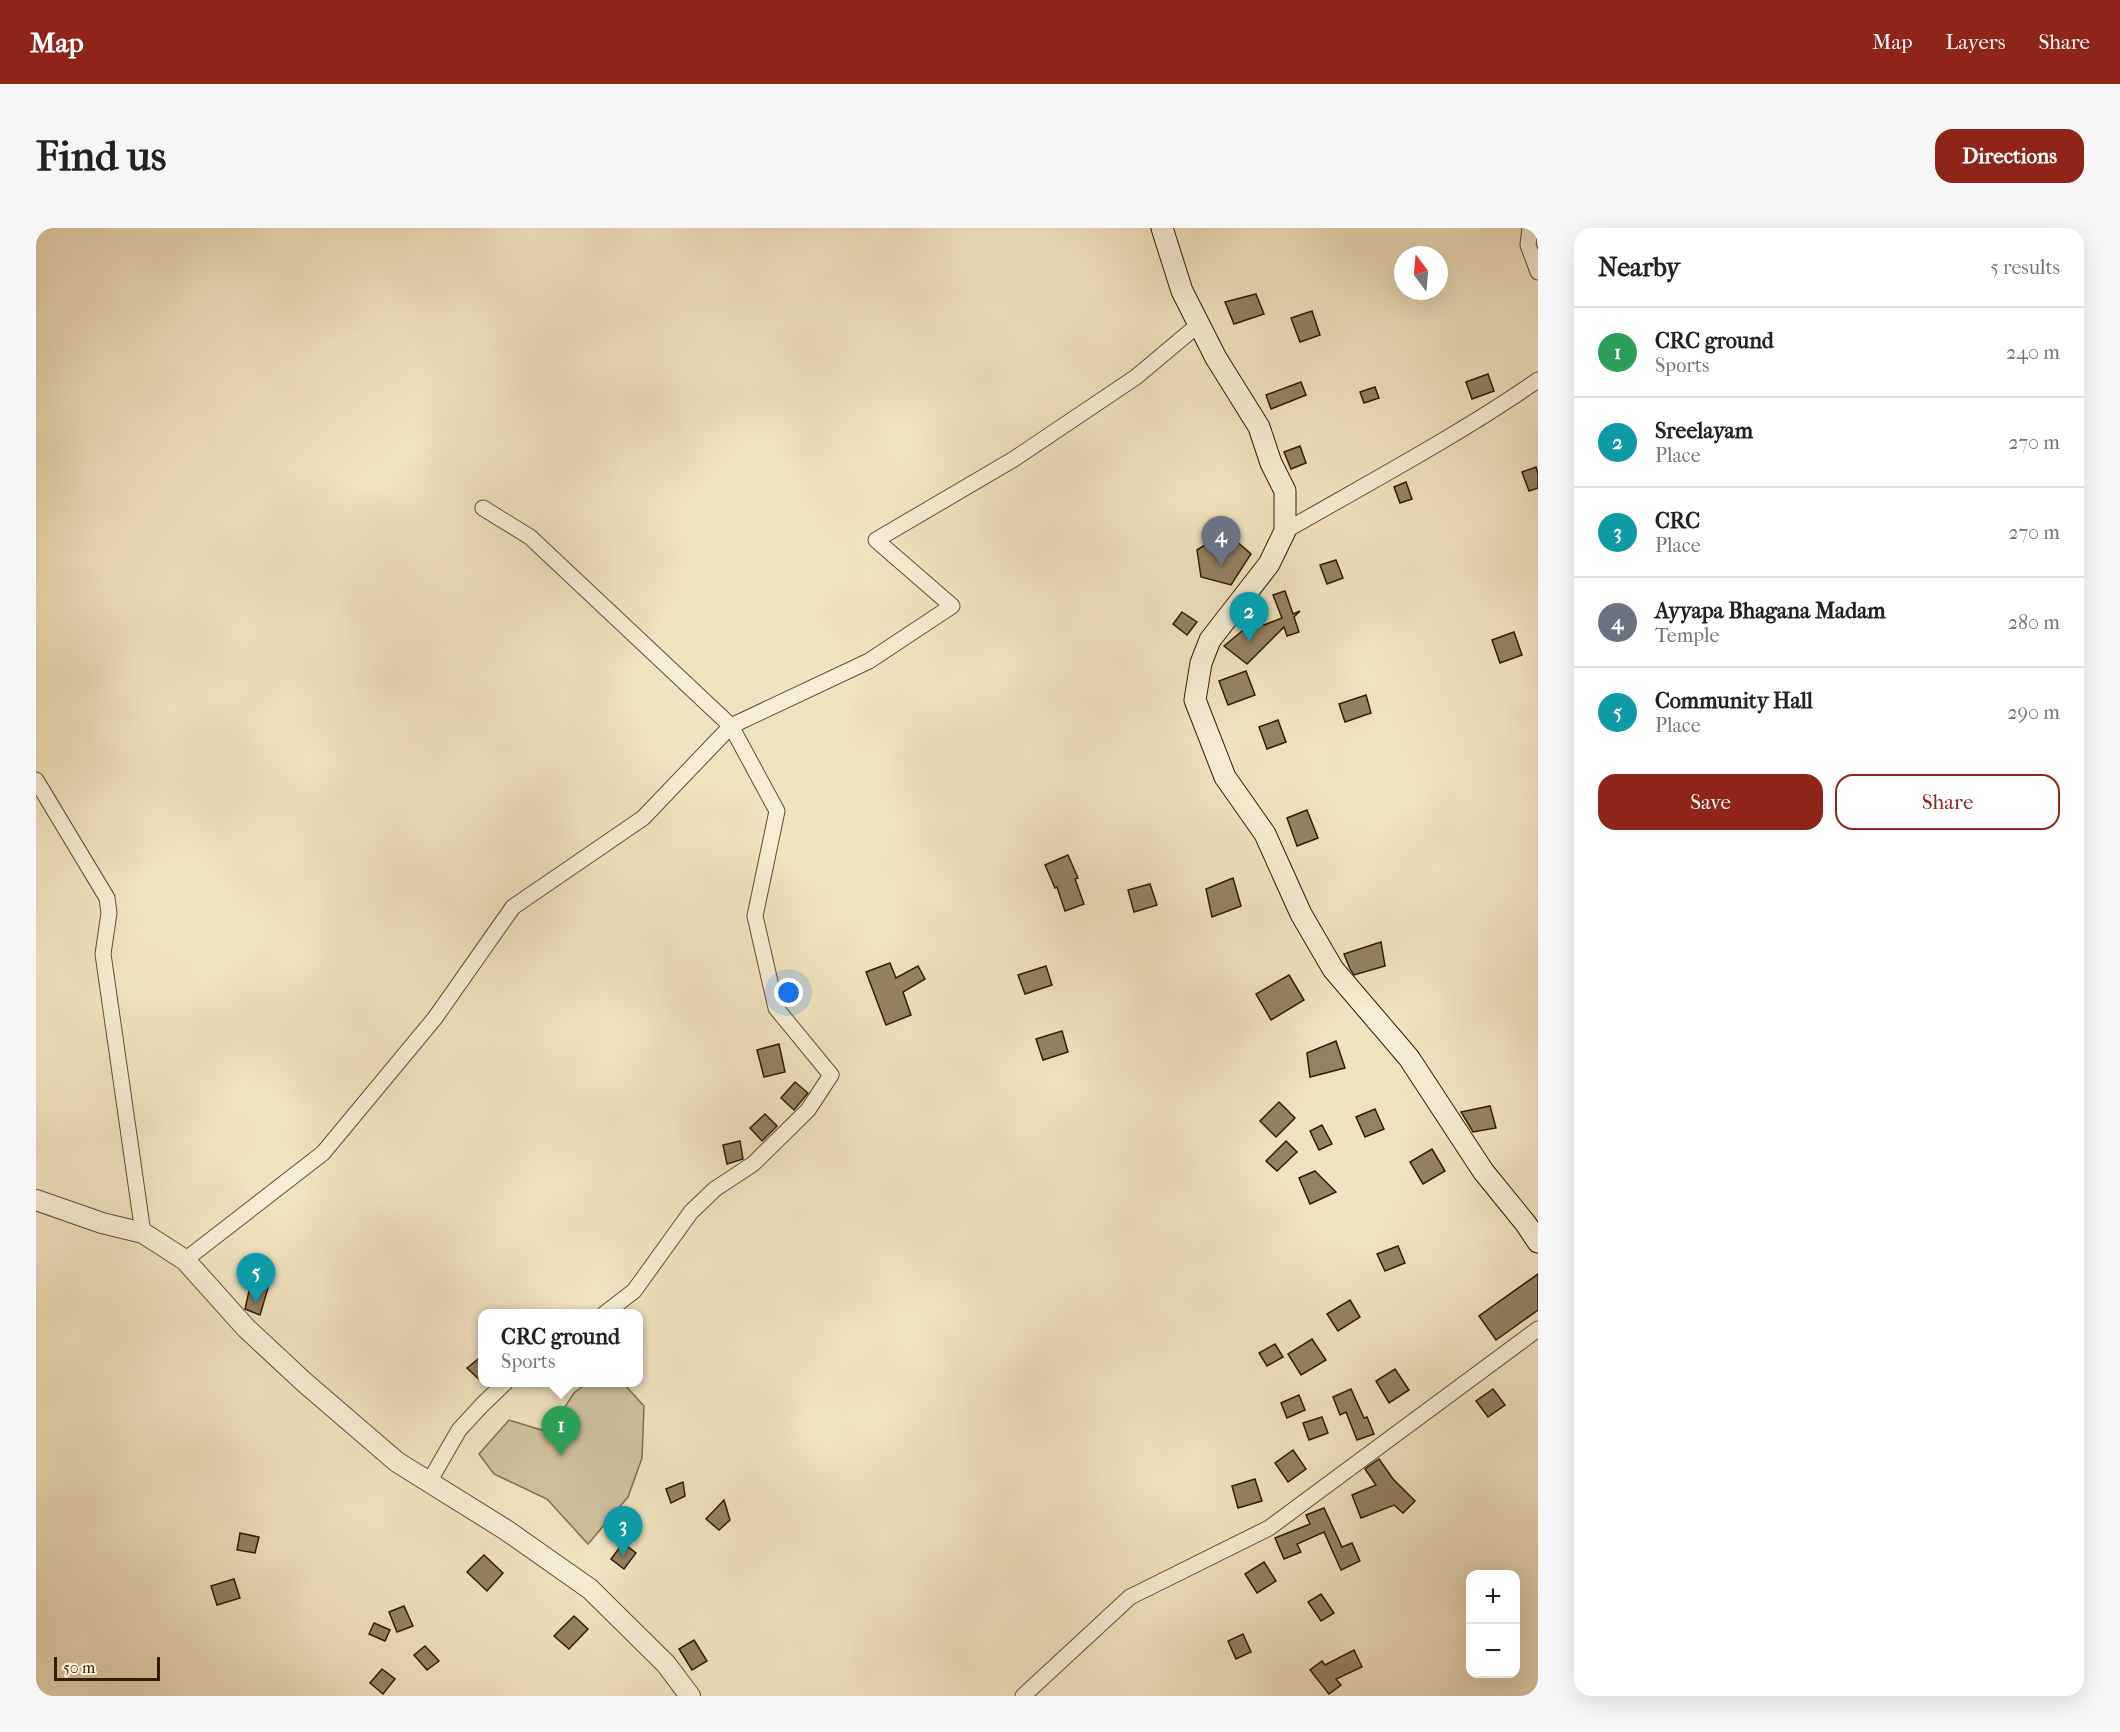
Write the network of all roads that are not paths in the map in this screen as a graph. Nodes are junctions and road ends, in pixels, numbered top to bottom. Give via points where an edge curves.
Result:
1 (1162, 228) edge
2 (1530, 228) edge
3 (1538, 272) edge
4 (1198, 325) junction
5 (1538, 380) edge
6 (483, 508) dead end
7 (1285, 531) junction
8 (731, 726) junction
9 (36, 780) edge
10 (36, 1200) edge
11 (143, 1233) junction
12 (1538, 1242) edge
13 (185, 1260) junction
14 (611, 1309) edge
15 (1538, 1329) edge
16 (502, 1387) edge
17 (429, 1482) junction
18 (690, 1696) edge
19 (1023, 1696) edge

1 - 4 main road via 1182,291
2 - 3 street via 1528,245
4 - 7 main road via 1259,427 1285,491
4 - 8 street via 1136,377 1052,434 876,540 952,606 869,660
5 - 7 street via 1434,446
6 - 8 street via 530,537
7 - 12 main road via 1269,564 1210,640 1201,663 1195,700 1225,777 1265,834 1301,914 1333,969 1409,1058 1483,1171
8 - 13 street via 643,818 513,907 435,1018 323,1153
8 - 14 street via 777,811 755,916 776,1008 831,1075 808,1110 753,1164 715,1189 691,1212 634,1291
9 - 11 street via 107,898 109,913 103,954
10 - 11 street
11 - 13 street
13 - 17 street via 246,1328 304,1382 397,1462
15 - 19 street via 1269,1528 1130,1597
16 - 17 street via 459,1430
17 - 18 street via 590,1589 666,1664

